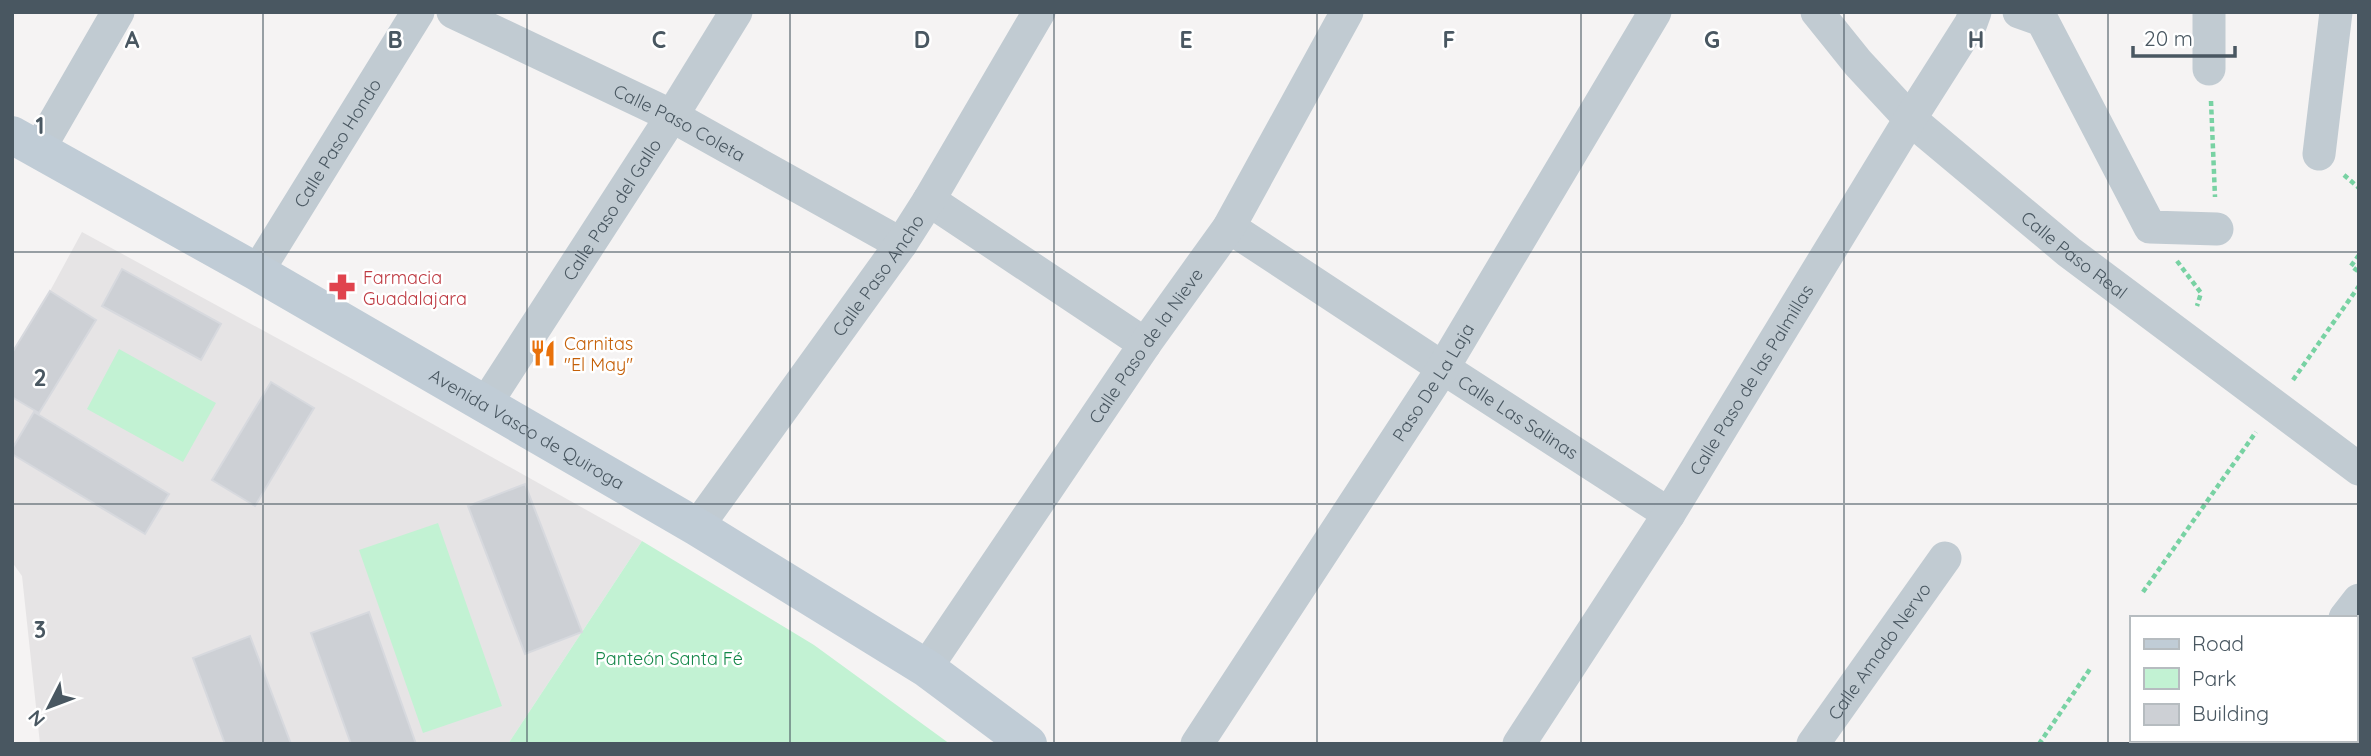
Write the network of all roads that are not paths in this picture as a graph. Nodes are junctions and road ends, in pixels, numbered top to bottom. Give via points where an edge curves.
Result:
1 (118, 12) edge
2 (418, 12) edge
3 (453, 12) edge
4 (736, 12) edge
5 (1040, 12) edge
6 (1348, 12) edge
7 (1655, 12) edge
8 (1817, 12) edge
9 (1975, 12) edge
10 (2019, 12) edge
11 (2209, 12) edge
12 (2336, 12) edge
13 (2209, 69) road end
14 (672, 116) junction
15 (1910, 119) junction
16 (26, 142) edge
17 (2319, 153) dead end
18 (929, 200) junction
19 (1229, 227) junction
20 (2217, 229) road end
21 (901, 244) junction
22 (257, 272) junction
23 (1145, 344) junction
24 (1443, 368) junction
25 (485, 405) junction
26 (2359, 469) edge
27 (1669, 514) junction
28 (698, 527) junction
29 (1944, 558) dead end
30 (2359, 600) edge
31 (2347, 616) edge
32 (926, 668) junction
33 (1028, 744) edge
34 (1197, 744) edge
35 (1519, 744) edge
36 (1813, 744) edge

1 - 16 street
2 - 22 street, Calle Paso Hondo
3 - 14 street, Calle Paso Coleta
4 - 14 street, Calle Paso del Gallo
5 - 18 street, Calle Paso Ancho
6 - 19 street, Calle Paso de la Nieve
7 - 24 street, Paso De La Laja
8 - 15 street, Calle Paso Real
9 - 15 street, Calle Paso de las Palmillas
10 - 20 street via 2042,20 2150,227
11 - 13 street
12 - 17 street
14 - 21 street, Calle Paso Coleta
14 - 25 street, Calle Paso del Gallo
15 - 26 street, Calle Paso Real via 2069,252
15 - 27 street, Calle Paso de las Palmillas
16 - 22 main road, Avenida Vasco de Quiroga
18 - 21 street, Calle Paso Ancho
18 - 23 street
19 - 23 street, Calle Paso de la Nieve
19 - 24 street, Calle Las Salinas
21 - 28 street, Calle Paso Ancho
22 - 25 main road, Avenida Vasco de Quiroga
23 - 32 street, Calle Paso de la Nieve
24 - 27 street, Calle Las Salinas
24 - 34 street, Paso De La Laja
25 - 28 main road, Avenida Vasco de Quiroga
27 - 35 street, Calle Paso de las Palmillas
28 - 32 main road, Avenida Vasco de Quiroga
29 - 36 street, Calle Amado Nervo
30 - 31 street
32 - 33 main road, Avenida Vasco de Quiroga

